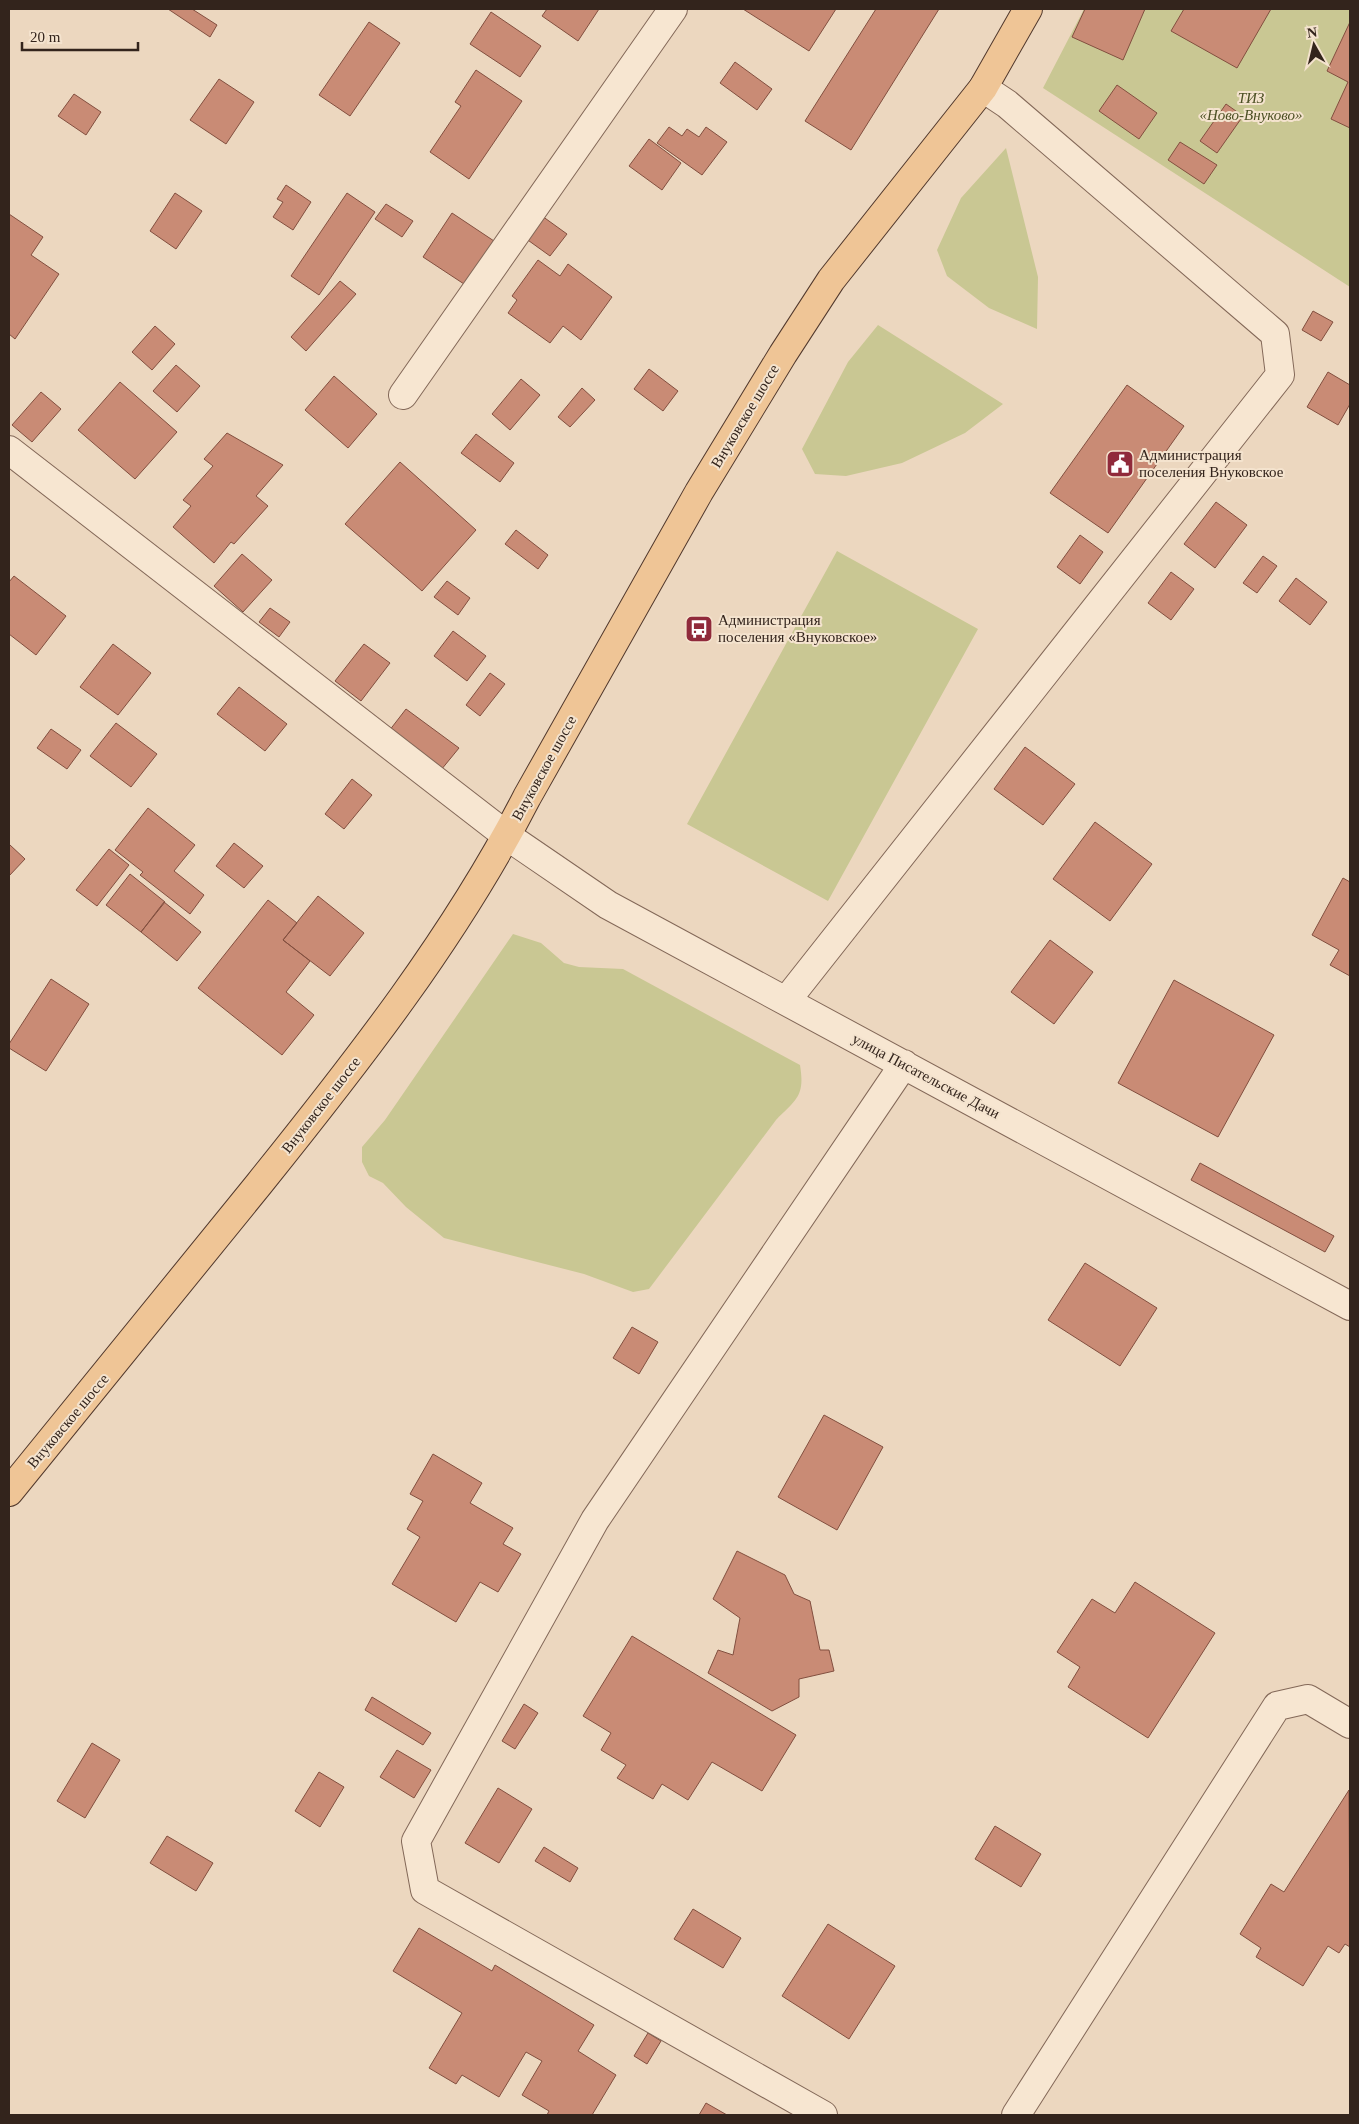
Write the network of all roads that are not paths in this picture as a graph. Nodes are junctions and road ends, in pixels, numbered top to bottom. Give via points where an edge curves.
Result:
1 (673, 9) edge
2 (1028, 9) edge
3 (983, 88) junction
4 (403, 395) dead end
5 (9, 450) edge
6 (507, 836) junction
7 (786, 1001) junction
8 (904, 1064) junction
9 (1347, 1298) edge
10 (9, 1492) edge
11 (1350, 1724) edge
12 (823, 2115) edge
13 (1016, 2115) edge

1 - 4 street
2 - 3 main road, Внуковское шоссе
3 - 6 main road, Внуковское шоссе via 831,280 783,354 695,500
3 - 7 street via 1007,104 1275,334 1280,375
5 - 6 street, улица Писательские Дачи
6 - 7 street, улица Писательские Дачи via 608,905
6 - 10 main road, Внуковское шоссе via 405,995 124,1353
7 - 8 street, улица Писательские Дачи
8 - 9 street, улица Писательские Дачи
8 - 12 street via 595,1520 416,1841 425,1890
11 - 13 street via 1308,1699 1277,1706

